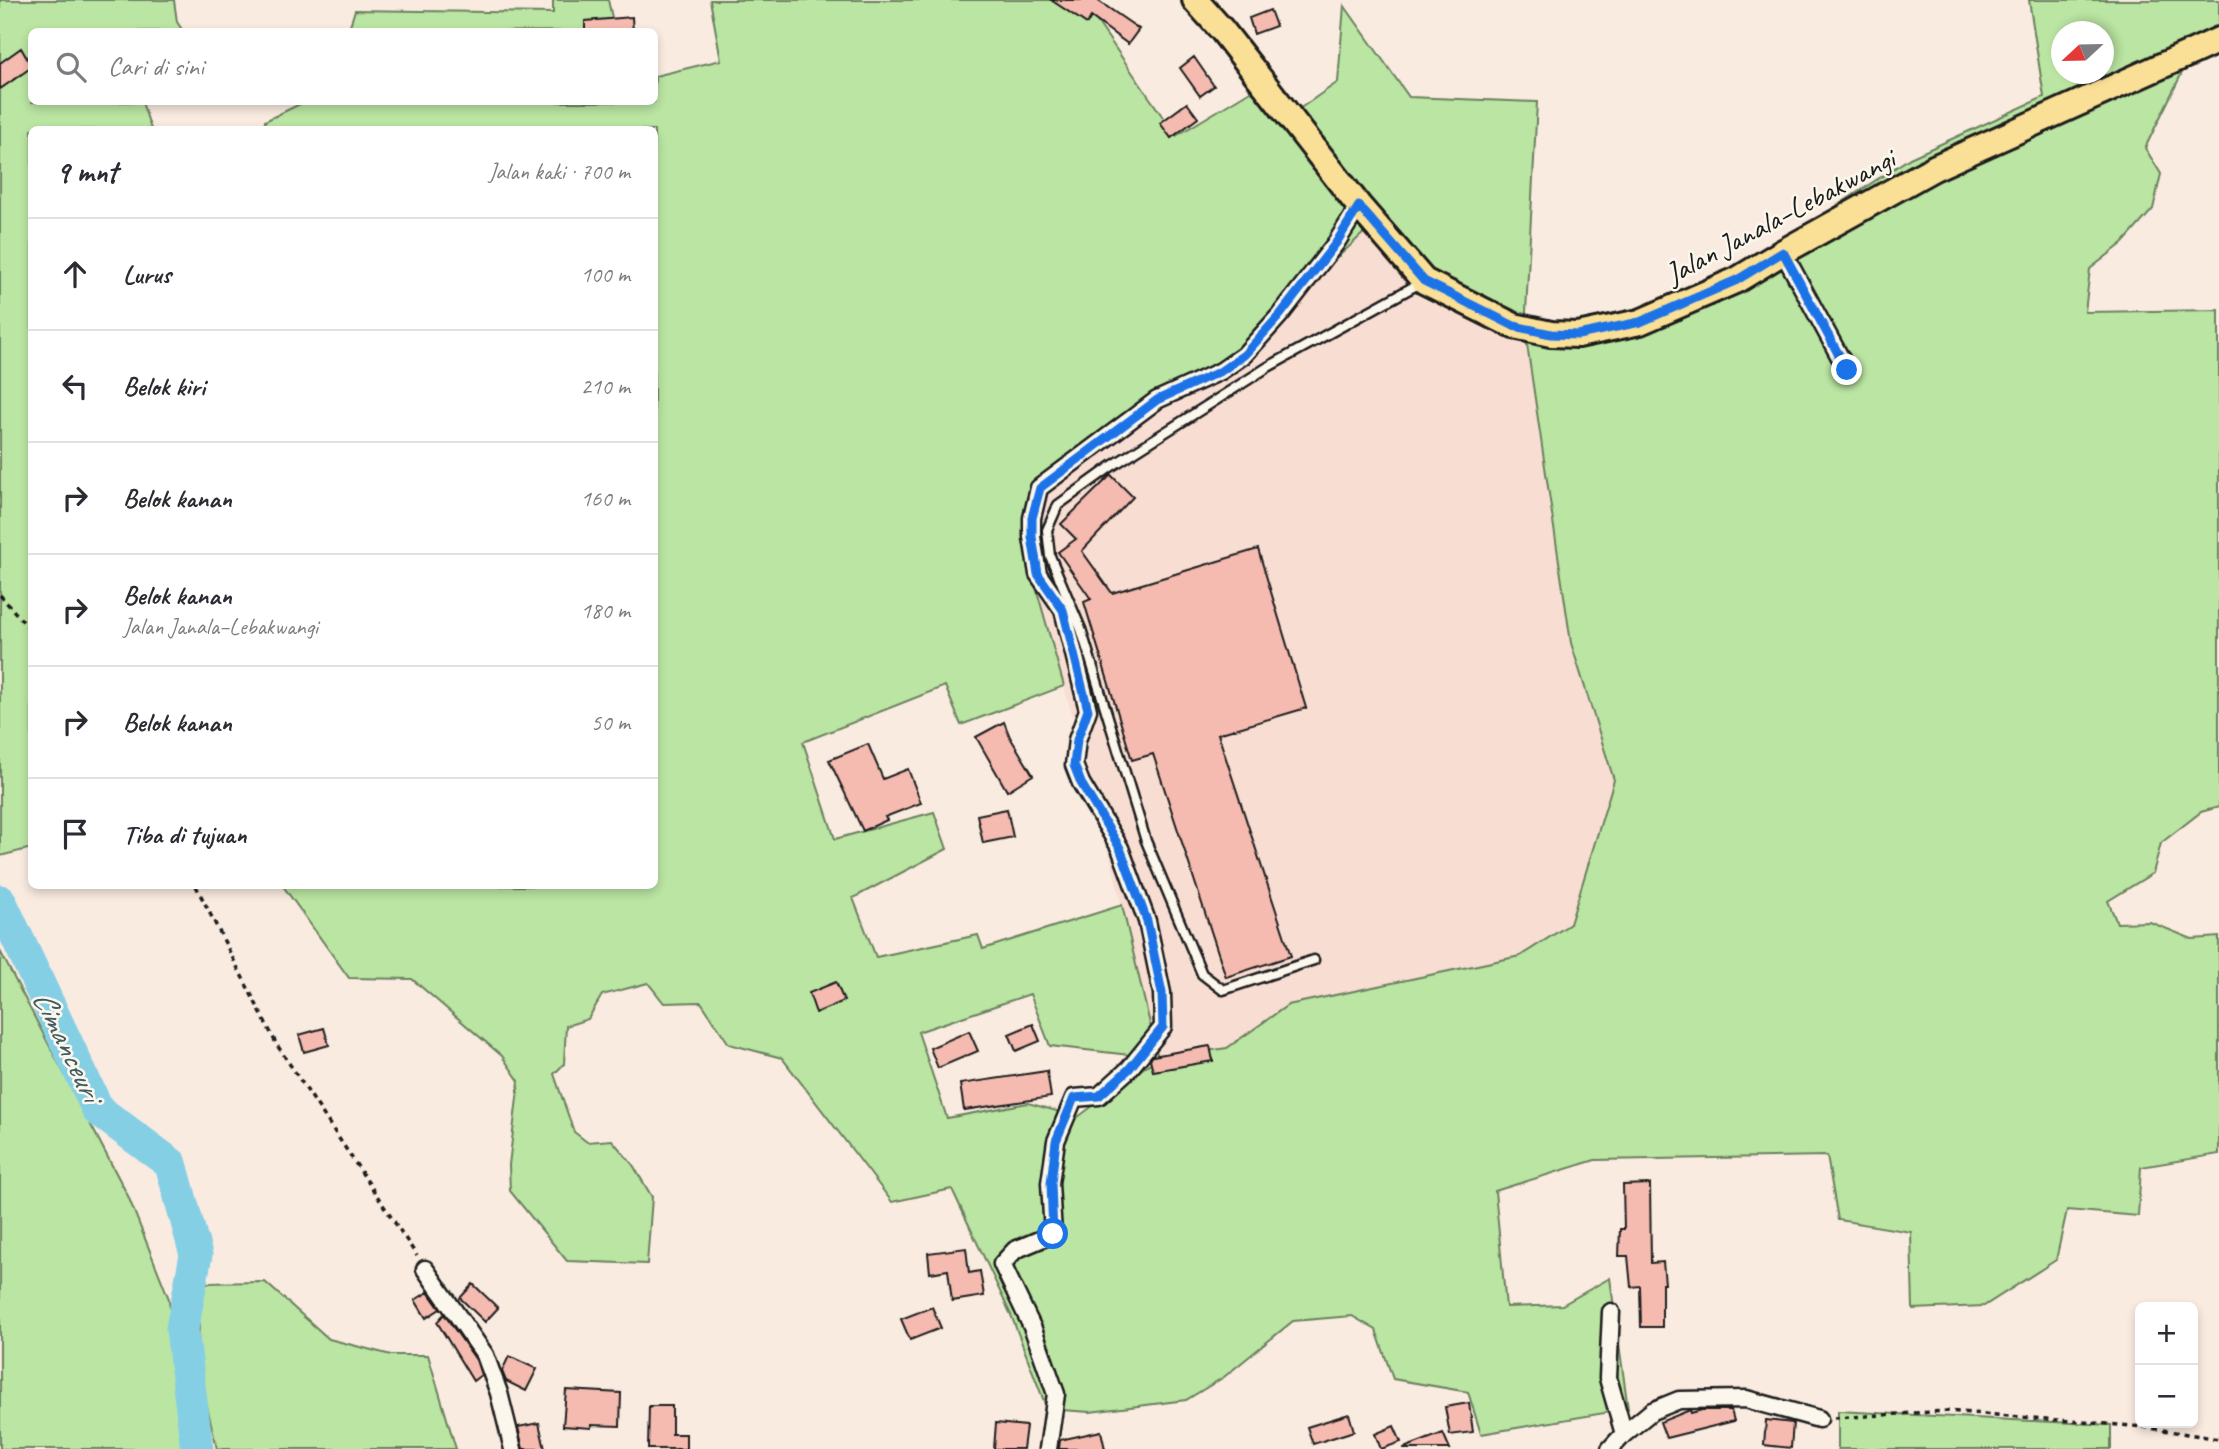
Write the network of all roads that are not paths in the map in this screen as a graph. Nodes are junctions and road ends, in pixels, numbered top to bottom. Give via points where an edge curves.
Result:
1 (1195, 0) edge
2 (2219, 40) edge
3 (1359, 206) junction
4 (1783, 252) junction
5 (1424, 281) junction
6 (1847, 370) dead end
7 (1314, 960) dead end
8 (425, 1269) road end
9 (1611, 1312) dead end
10 (1819, 1419) road end
11 (1623, 1434) junction
12 (513, 1449) edge
13 (1048, 1449) edge
14 (1609, 1449) edge

1 - 3 main road, Jalan Janala–Lebakwangi
2 - 4 main road, Jalan Janala–Lebakwangi via 1934,168
3 - 5 main road, Jalan Janala–Lebakwangi
3 - 13 street via 1336,243 1244,355 1221,371 1157,400 1040,488 1032,518 1038,574 1063,610 1088,710 1074,765 1120,848 1147,921 1162,993 1163,1027 1129,1069 1099,1096 1074,1098 1056,1141 1051,1183 1053,1234 1015,1250 1002,1264 1033,1329 1056,1394
4 - 5 main road, Jalan Janala–Lebakwangi via 1681,306 1640,322 1578,335 1514,326
4 - 6 street
5 - 7 lane via 1268,367 1112,466 1058,505 1047,530 1050,556 1081,629 1146,841 1202,974 1223,990
8 - 12 street via 485,1355
9 - 11 street via 1608,1378
10 - 11 street via 1746,1399 1679,1401 1652,1411
11 - 14 street

